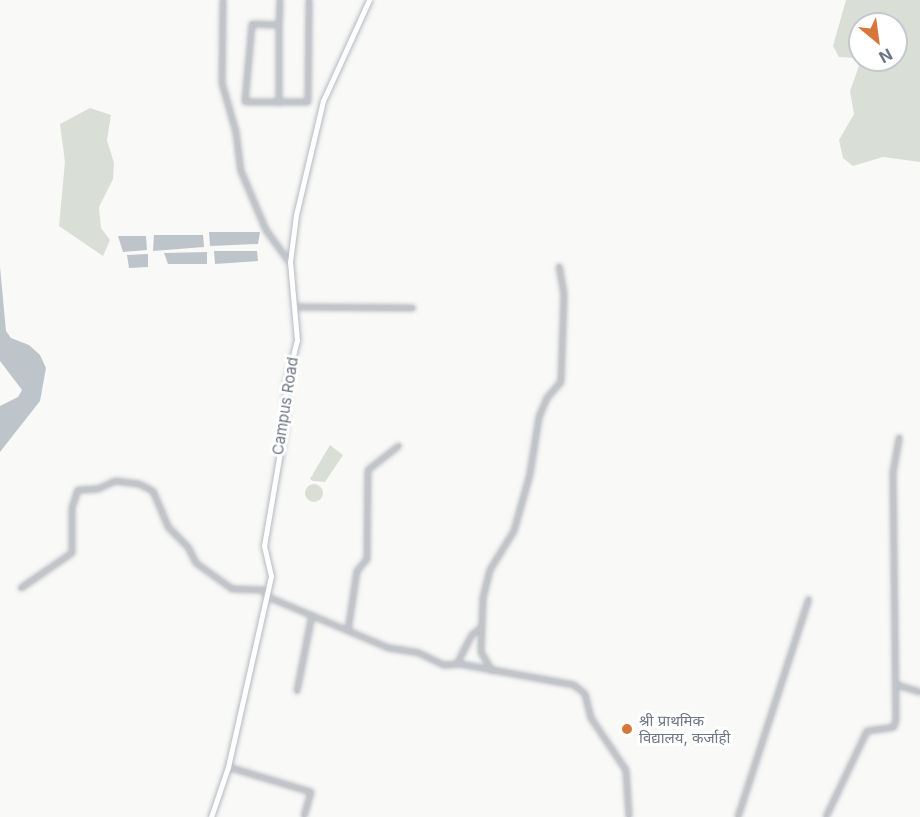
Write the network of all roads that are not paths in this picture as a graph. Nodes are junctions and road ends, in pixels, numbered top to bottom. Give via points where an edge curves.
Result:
1 (224, 0) edge
2 (280, 0) edge
3 (309, 0) edge
4 (369, 0) edge
5 (279, 25) junction
6 (279, 103) junction
7 (290, 262) junction
8 (559, 267) dead end
9 (295, 307) junction
10 (413, 308) dead end
11 (899, 438) dead end
12 (399, 446) dead end
13 (21, 588) dead end
14 (268, 597) junction
15 (809, 599) dead end
16 (312, 615) junction
17 (482, 626) junction
18 (348, 631) junction
19 (458, 664) junction
20 (493, 672) junction
21 (897, 685) junction
22 (297, 691) dead end
23 (920, 692) edge
24 (228, 767) junction
25 (304, 816) edge
26 (211, 817) edge
27 (629, 817) edge
28 (738, 817) edge
29 (826, 817) edge

1 - 7 street via 222,82 236,132 241,171 266,230
2 - 5 street
3 - 6 street via 308,102
4 - 7 street, Campus Road via 323,101
5 - 6 street
5 - 6 street via 252,24 245,102
7 - 9 street, Campus Road
8 - 17 street via 564,294 561,382 547,398 539,417 530,474 514,531 490,570
9 - 10 street
9 - 14 street, Campus Road via 297,340 286,383 285,423 264,546 271,576
11 - 21 street via 893,473 897,612 893,638
12 - 18 street via 368,470 367,559 357,571
13 - 14 street via 72,553 72,508 78,490 98,489 115,481 152,489 168,527 188,547 196,563 232,589 263,590
14 - 16 street
14 - 24 street, Campus Road
15 - 28 street
16 - 18 street
16 - 22 street
17 - 19 street via 472,635
17 - 20 street via 481,652
18 - 19 street via 444,665
19 - 20 street
20 - 27 street via 574,685 585,694 591,718 626,770
21 - 23 street
21 - 29 street via 894,727 867,731
24 - 25 street via 311,792
24 - 26 street, Campus Road

